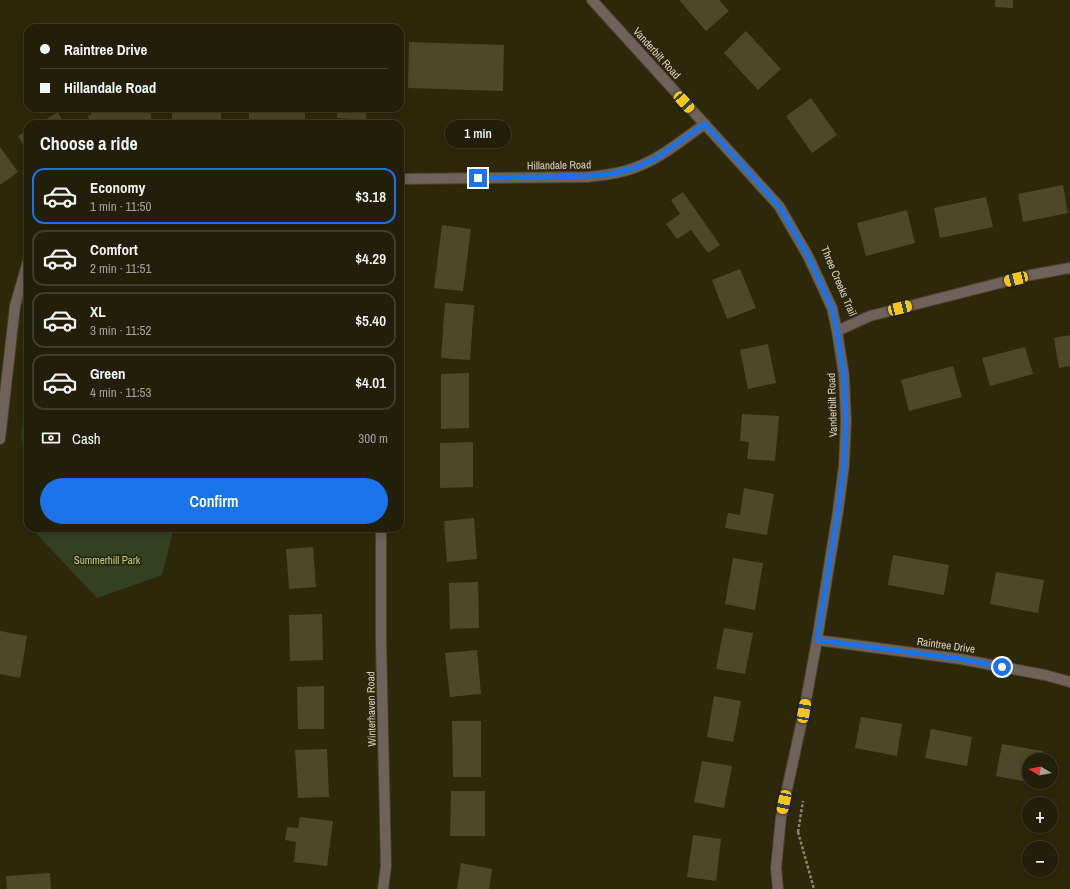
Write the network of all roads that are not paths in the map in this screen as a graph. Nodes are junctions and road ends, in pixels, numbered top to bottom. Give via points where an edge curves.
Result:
1 (592, 0) edge
2 (705, 124) junction
3 (404, 179) edge
4 (1070, 268) edge
5 (24, 275) edge
6 (837, 331) junction
7 (0, 439) edge
8 (381, 532) edge
9 (817, 640) junction
10 (1070, 682) edge
11 (383, 889) edge
12 (778, 889) edge

1 - 2 street, Vanderbilt Road
2 - 3 street, Hillandale Road via 655,159 611,174
2 - 6 street, Vanderbilt Road via 779,206 808,256 832,308
4 - 6 street via 1030,275 870,316
5 - 7 street via 15,306
6 - 9 street, Vanderbilt Road via 844,376 844,466
8 - 11 street, Winterhaven Road via 386,866
9 - 10 street, Raintree Drive via 960,659
9 - 12 street, Vanderbilt Road via 781,818 776,868

